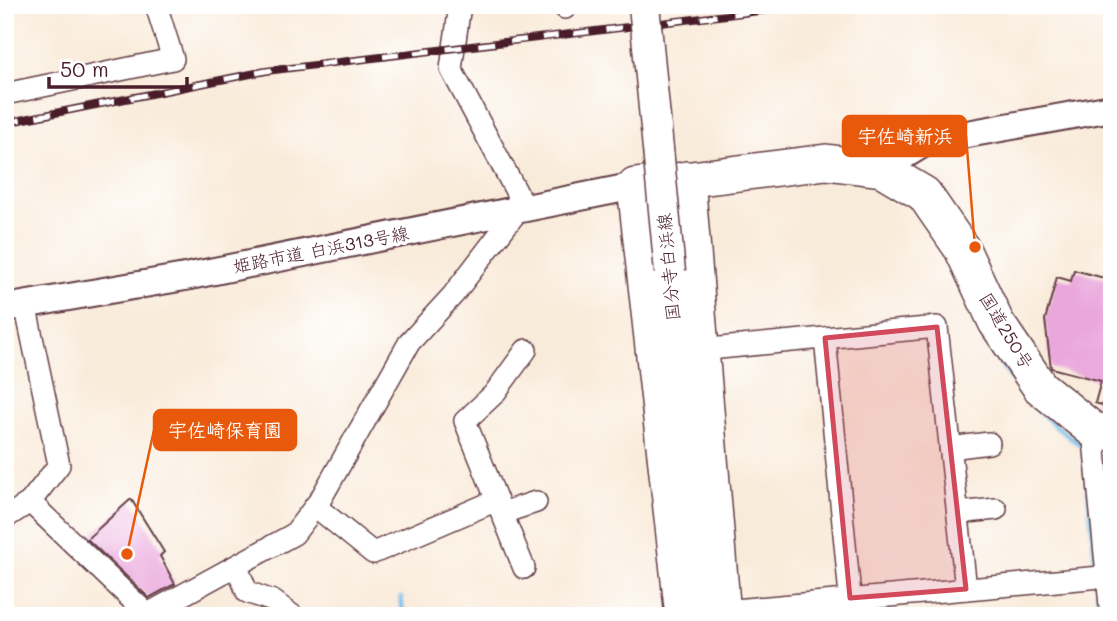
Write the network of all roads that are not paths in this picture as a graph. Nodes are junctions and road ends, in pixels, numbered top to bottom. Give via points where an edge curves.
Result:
1 (156, 5) edge
2 (460, 5) edge
3 (644, 5) edge
4 (5, 94) edge
5 (1112, 108) edge
6 (882, 169) junction
7 (687, 179) junction
8 (635, 186) junction
9 (521, 209) junction
10 (15, 306) edge
11 (825, 338) junction
12 (699, 349) junction
13 (526, 350) dead end
14 (1103, 431) edge
15 (989, 443) dead end
16 (950, 448) junction
17 (30, 502) junction
18 (536, 502) dead end
19 (315, 506) junction
20 (499, 507) junction
21 (996, 509) dead end
22 (958, 513) junction
23 (5, 518) edge
24 (237, 567) junction
25 (524, 568) dead end
26 (1110, 576) edge
27 (966, 589) junction
28 (851, 607) edge
29 (145, 615) edge
30 (713, 615) edge
31 (293, 616) edge
32 (683, 616) edge
33 (1111, 616) edge

1 - 4 street via 173,59
2 - 9 street via 451,69
3 - 30 main road, 国分寺白浜線, bridge via 694,529
5 - 6 street via 928,141
6 - 7 highway, 国道250号 via 826,162
6 - 14 highway, 国道250号 via 924,194 962,249 996,322 1040,387
7 - 8 highway, 国道250号
7 - 12 highway
8 - 9 street, 姫路市道 白浜313号線
8 - 32 highway
9 - 10 street, 姫路市道 白浜313号線 via 185,277
9 - 19 street via 409,343
10 - 17 street via 59,465
11 - 12 street
11 - 16 street via 937,327
11 - 28 street
12 - 30 highway
13 - 20 street via 494,394 465,421
14 - 26 street
15 - 16 street
16 - 22 street
17 - 23 street
17 - 29 street
18 - 20 street
19 - 20 street via 373,553
19 - 24 street via 294,534
20 - 25 street
21 - 22 street
22 - 27 street
24 - 29 street
24 - 31 street via 247,592 274,601
26 - 27 street
26 - 33 street
27 - 28 street
28 - 30 street

